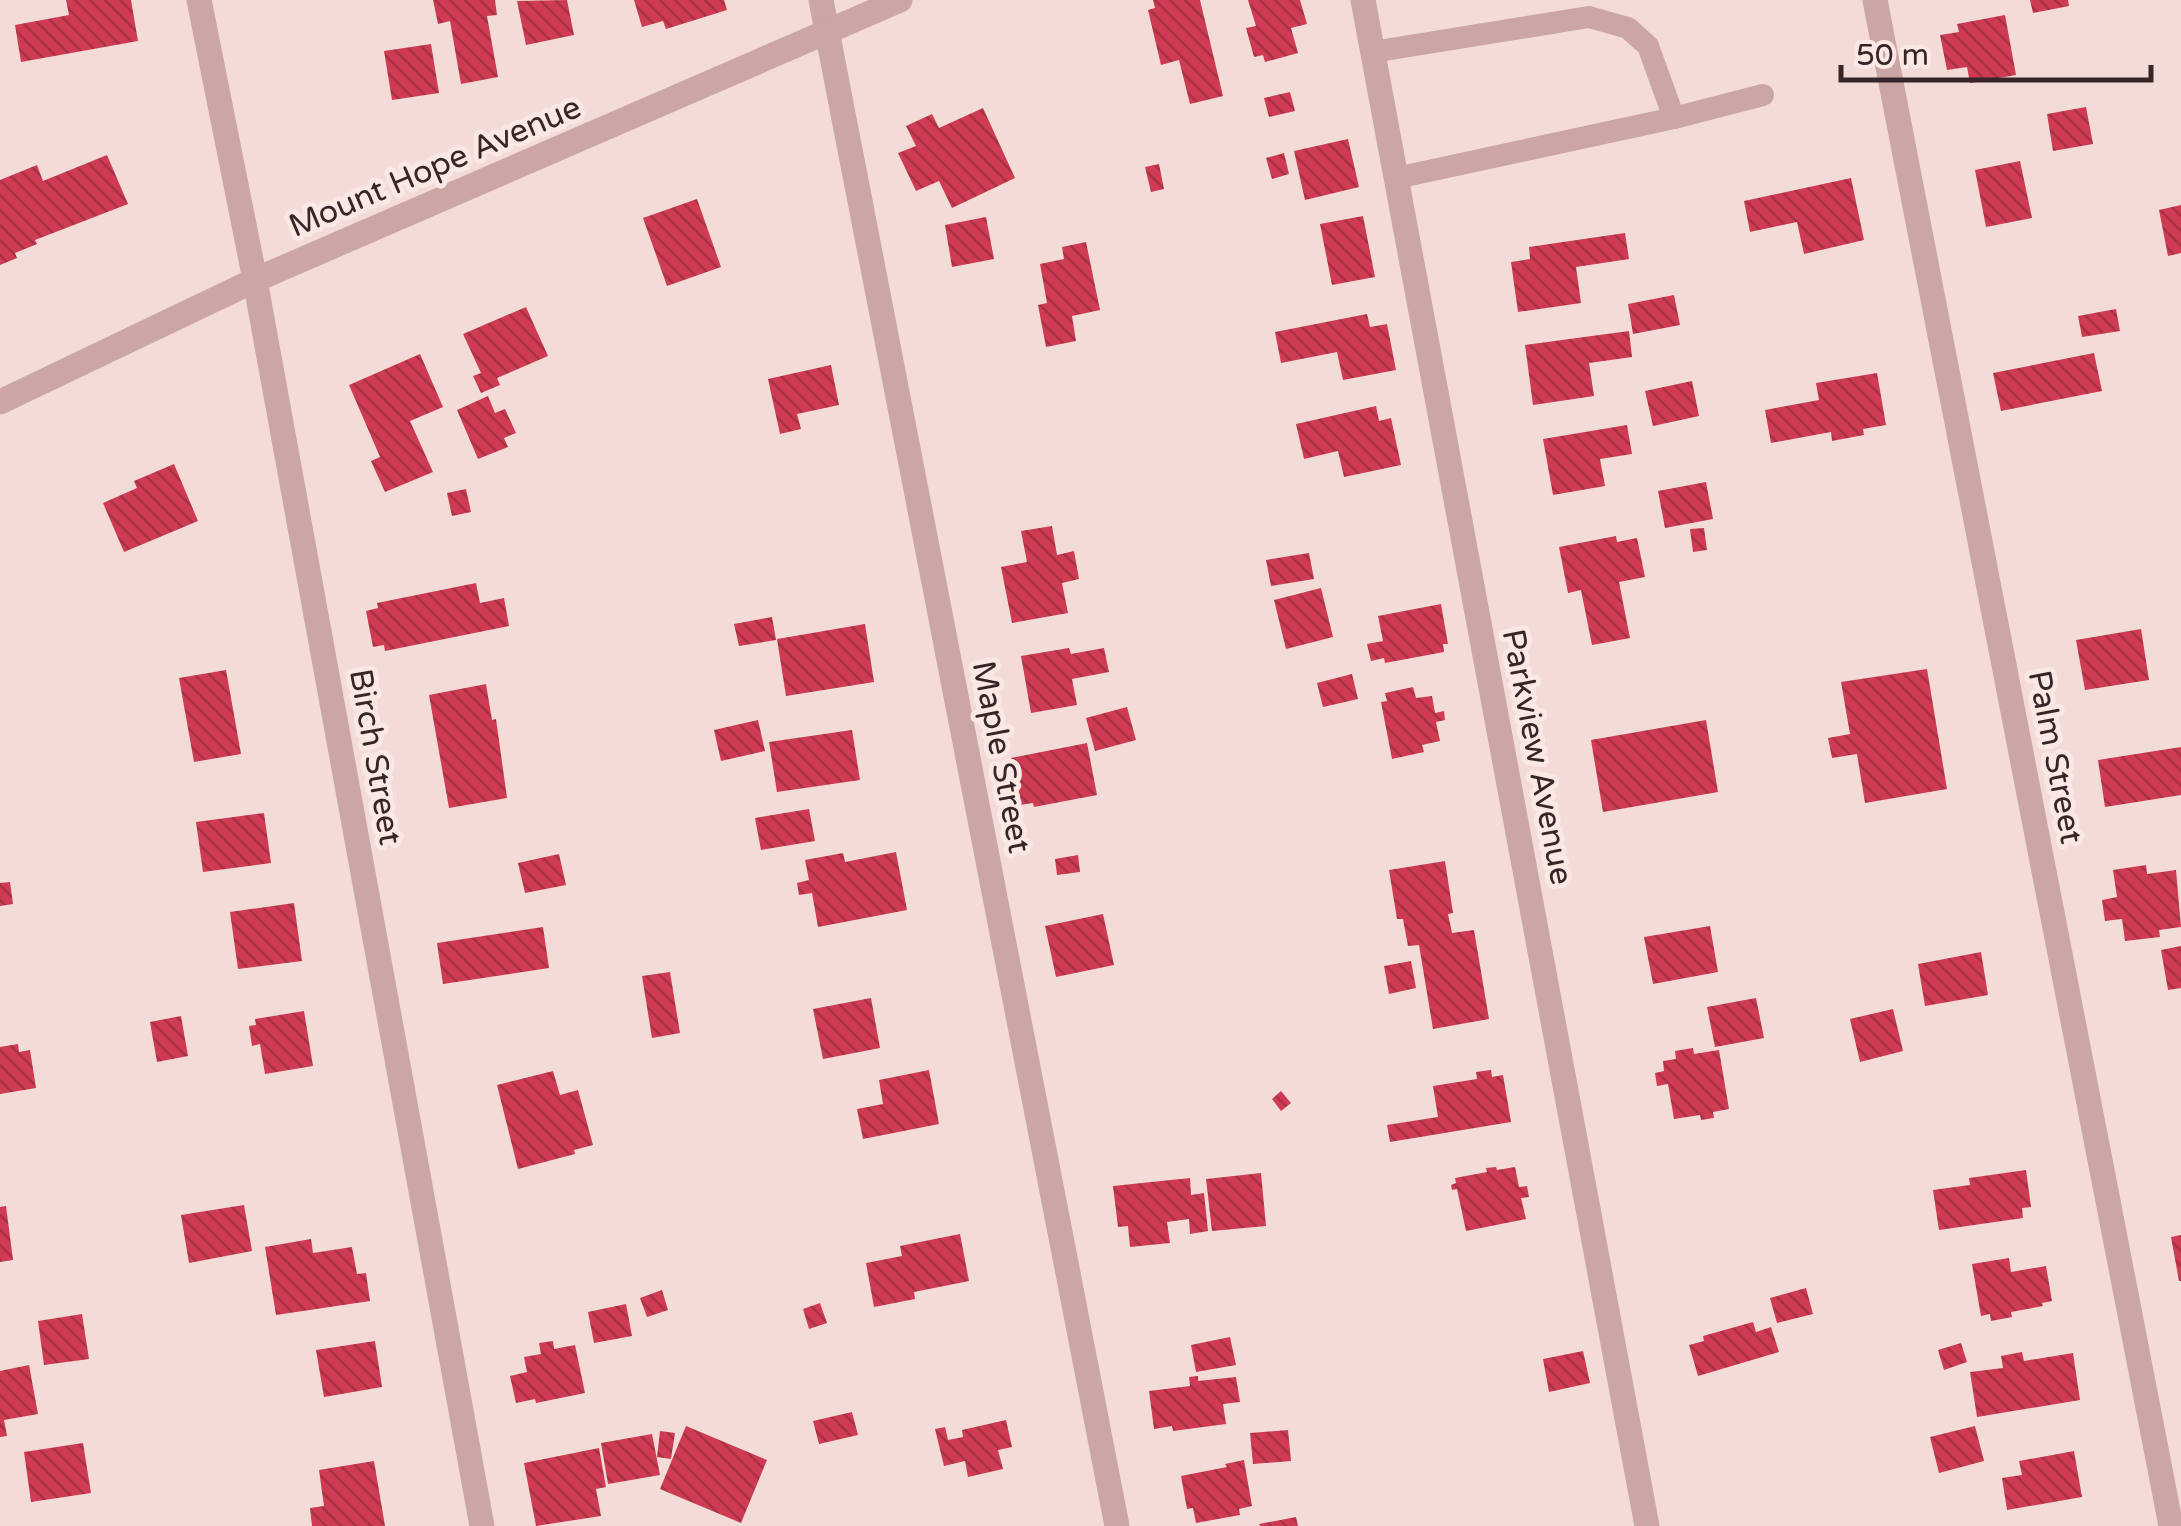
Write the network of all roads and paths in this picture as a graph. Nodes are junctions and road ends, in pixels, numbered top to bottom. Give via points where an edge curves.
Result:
1 (200, 0) edge
2 (822, 0) edge
3 (900, 0) edge
4 (1363, 0) edge
5 (1876, 0) edge
6 (827, 31) junction
7 (1372, 52) junction
8 (1763, 95) dead end
9 (1674, 118) junction
10 (1396, 178) junction
11 (256, 280) junction
12 (0, 402) edge
13 (482, 1526) edge
14 (1117, 1526) edge
15 (1647, 1526) edge
16 (2170, 1526) edge

1 - 11 street, Birch Street
2 - 6 street, Maple Street
3 - 6 street, Mount Hope Avenue
4 - 7 street, Parkview Avenue
5 - 16 street, Palm Street
6 - 11 street, Mount Hope Avenue
6 - 14 street, Maple Street
7 - 9 lane via 1589,16 1628,28 1648,46
7 - 10 street, Parkview Avenue
8 - 9 lane
9 - 10 lane
10 - 15 street, Parkview Avenue
11 - 12 street, Mount Hope Avenue
11 - 13 street, Birch Street

